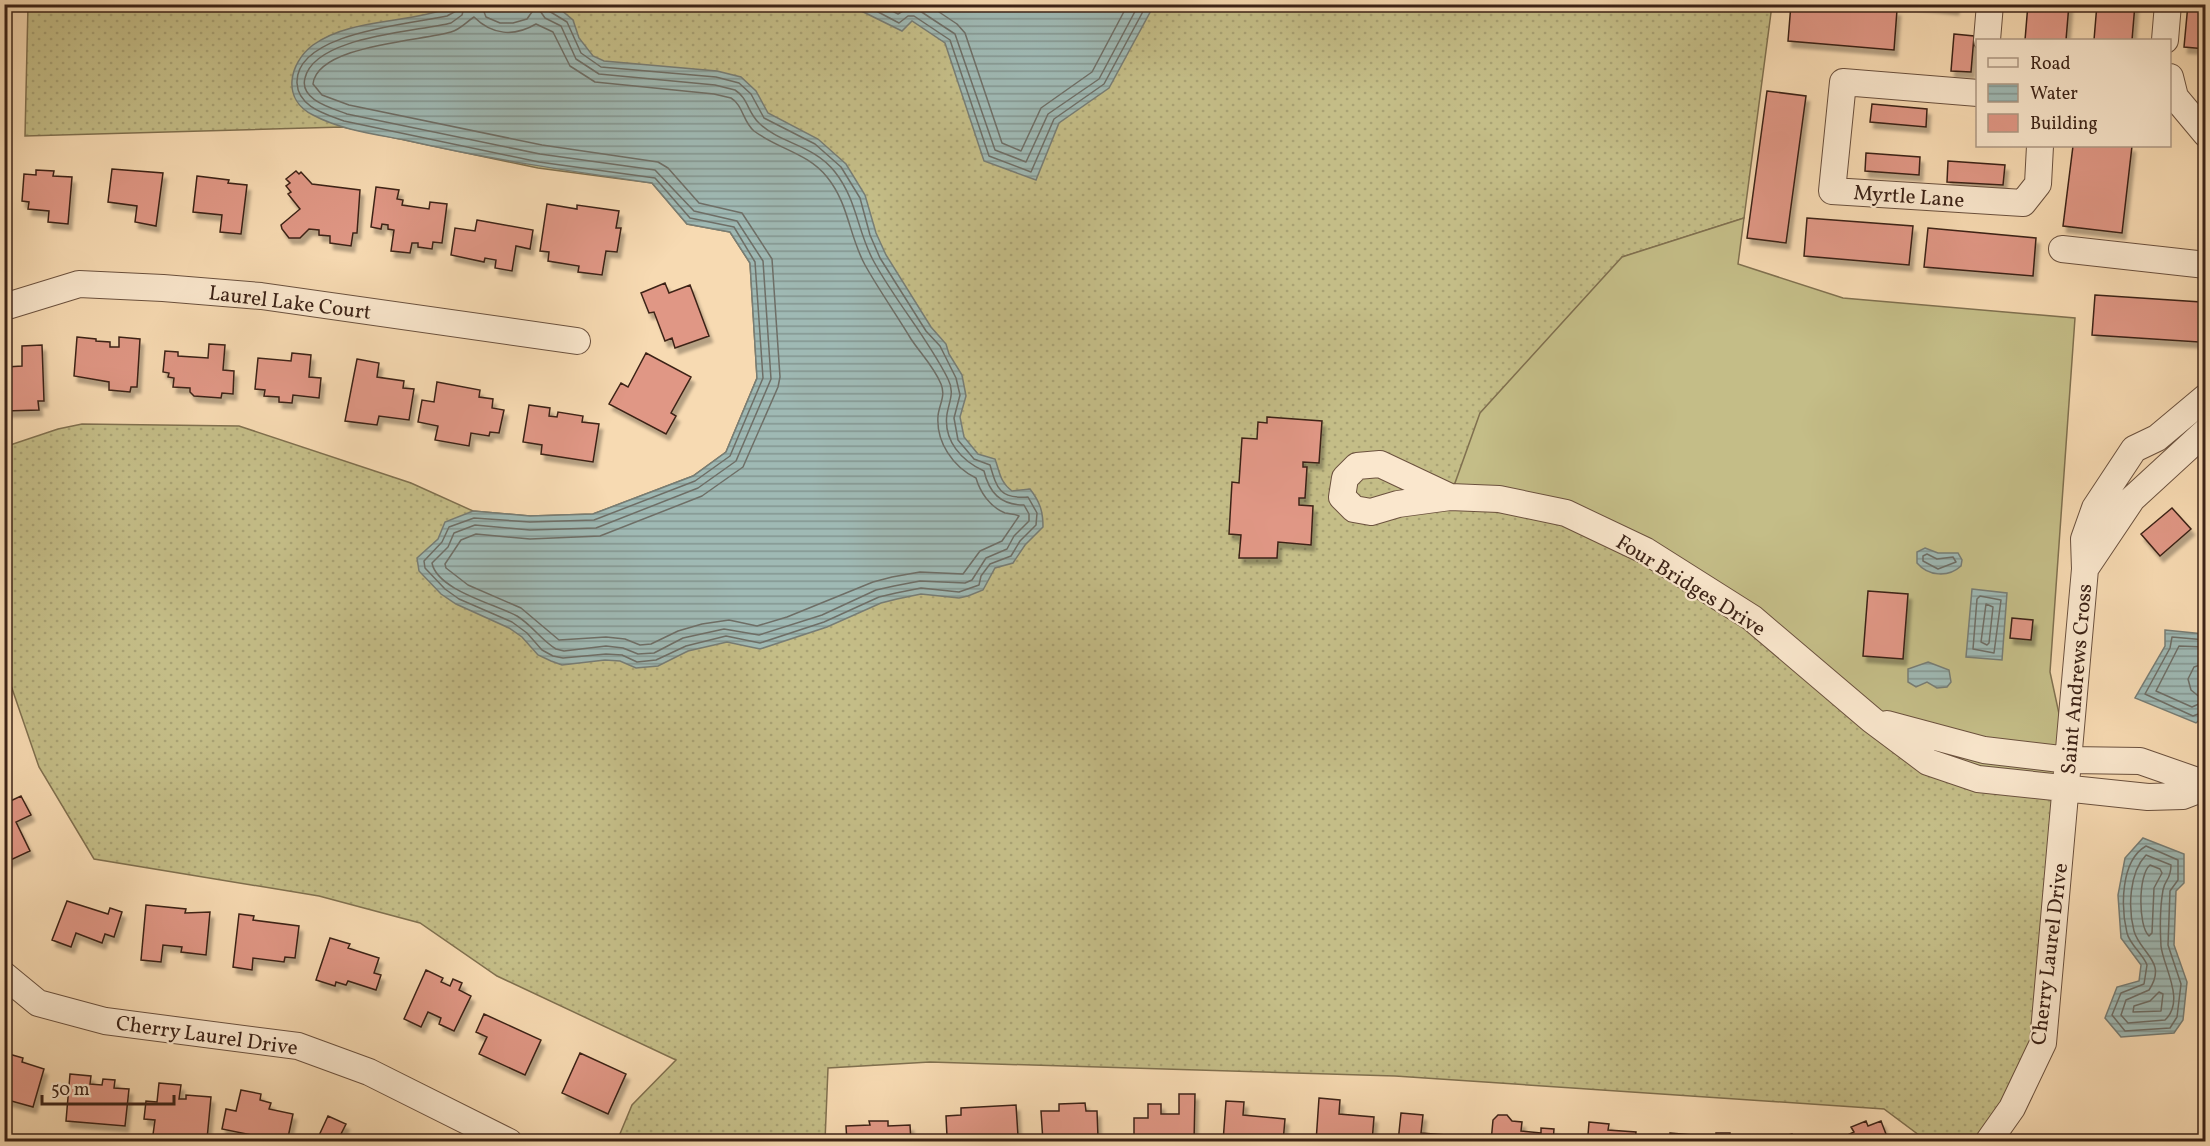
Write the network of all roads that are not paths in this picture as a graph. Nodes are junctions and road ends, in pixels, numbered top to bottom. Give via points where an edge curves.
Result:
1 (1990, 4) edge
2 (2168, 4) edge
3 (1987, 39) edge
4 (2165, 39) edge
5 (2171, 91) edge
6 (1976, 93) edge
7 (2205, 134) edge
8 (2040, 147) edge
9 (2062, 249) dead end
10 (2205, 265) edge
11 (4, 306) edge
12 (577, 341) dead end
13 (2205, 397) edge
14 (2205, 430) edge
15 (1450, 497) dead end
16 (2085, 569) junction
17 (1872, 720) junction
18 (2069, 760) junction
19 (2205, 786) edge
20 (2066, 789) junction
21 (4, 975) edge
22 (509, 1142) edge
23 (1988, 1142) edge

1 - 3 street
2 - 4 street
5 - 7 street
6 - 8 street, Myrtle Lane via 1843,82 1832,191 2022,203 2038,184
9 - 10 street
11 - 12 street, Laurel Lake Court via 79,284 163,288 261,296
13 - 16 street, Saint Andrews Cross via 2157,438 2134,449 2095,508 2084,539
14 - 16 street, Saint Andrews Cross via 2132,498
15 - 17 street, Four Bridges Drive via 1499,498 1566,513 1646,551 1752,618
16 - 18 street, Saint Andrews Cross
17 - 18 street, Four Bridges Drive via 1984,750
17 - 20 street, Four Bridges Drive via 1928,762 1978,779
18 - 19 street, Four Bridges Drive via 2140,761
18 - 20 street, Saint Andrews Cross
19 - 20 street, Four Bridges Drive via 2183,796 2148,797
20 - 23 street, Cherry Laurel Drive via 2043,1043 2013,1108
21 - 22 street, Cherry Laurel Drive via 38,1003 105,1021 298,1046 369,1072

